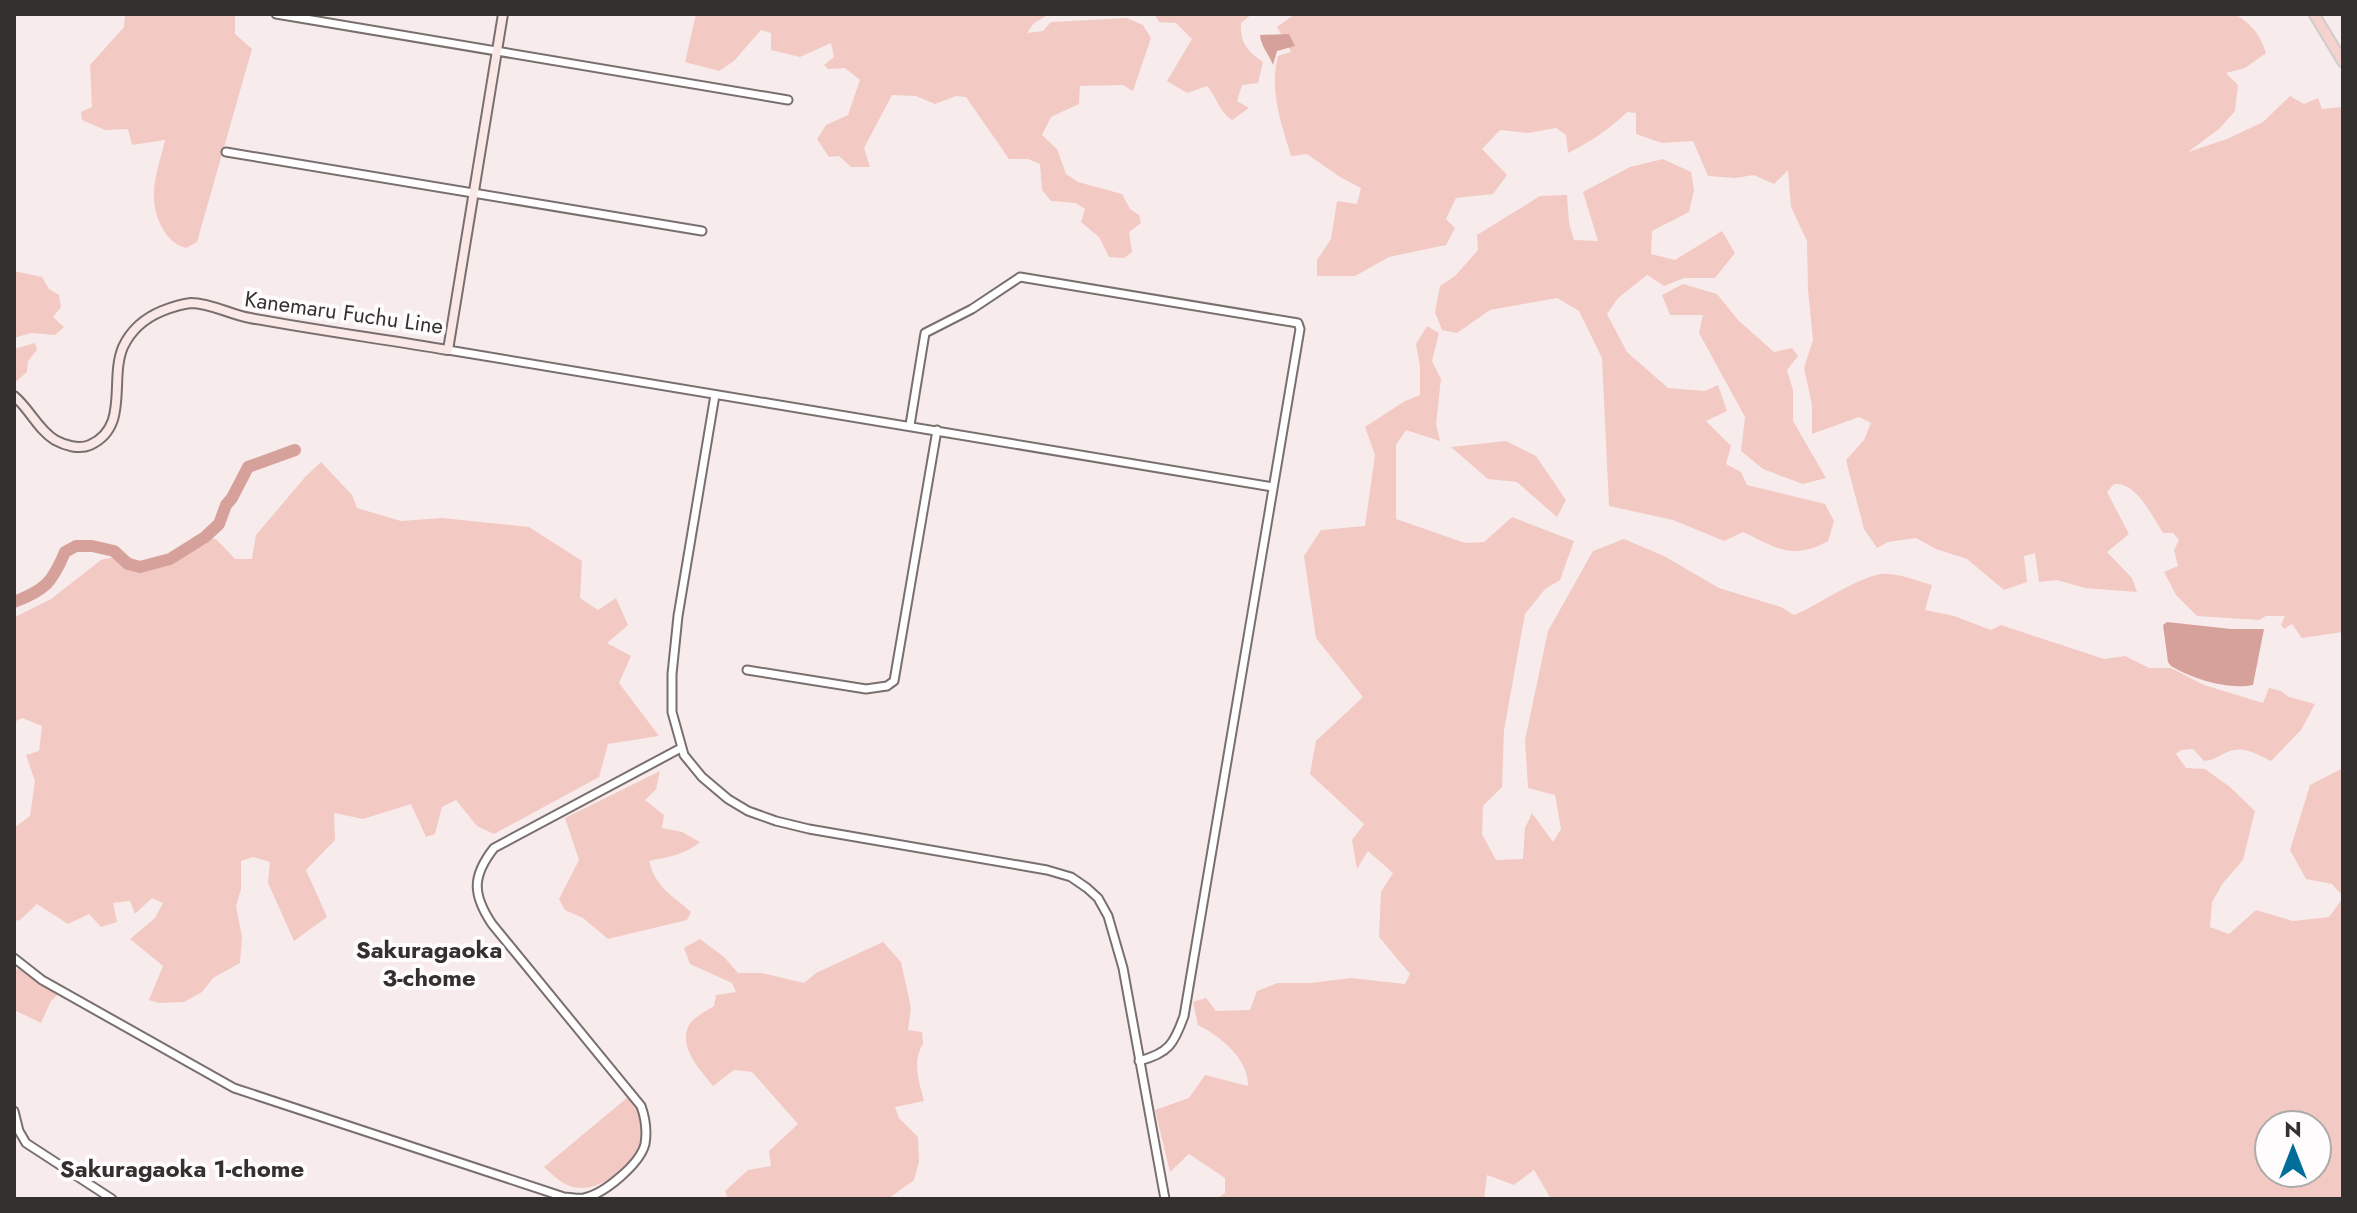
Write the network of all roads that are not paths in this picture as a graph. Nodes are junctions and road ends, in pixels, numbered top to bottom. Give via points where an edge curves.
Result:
1 (276, 14) edge
2 (503, 14) edge
3 (2314, 14) edge
4 (497, 52) junction
5 (2343, 62) edge
6 (788, 100) dead end
7 (226, 152) dead end
8 (474, 194) junction
9 (702, 231) dead end
10 (448, 350) junction
11 (715, 395) junction
12 (14, 396) edge
13 (910, 425) junction
14 (937, 430) junction
15 (1273, 487) junction
16 (747, 670) dead end
17 (681, 748) junction
18 (15, 962) edge
19 (1139, 1061) junction
20 (14, 1111) edge
21 (112, 1199) edge
22 (1165, 1199) edge

1 - 4 street
2 - 4 main road, Kanemaru Fuchu Line
3 - 5 main road
4 - 6 street
4 - 8 main road, Kanemaru Fuchu Line
7 - 8 street
8 - 9 street
8 - 10 main road, Kanemaru Fuchu Line
10 - 11 street
10 - 12 main road, Kanemaru Fuchu Line via 246,317 193,303 152,316 128,338 119,362 114,420 93,444 65,445 52,439
11 - 13 street
11 - 17 street via 672,674 672,712
13 - 14 street
13 - 15 street via 925,333 1020,277 1298,323
14 - 15 street
14 - 16 street via 894,681 866,689
15 - 19 street via 1184,1016 1165,1052
17 - 18 street via 508,839 483,862 477,879 482,910 492,924 641,1106 645,1143 635,1162 604,1190 584,1198 564,1197 234,1088
17 - 19 street via 702,777 728,799 776,821 1071,877 1098,898 1108,916
19 - 22 street
20 - 21 street via 26,1143

